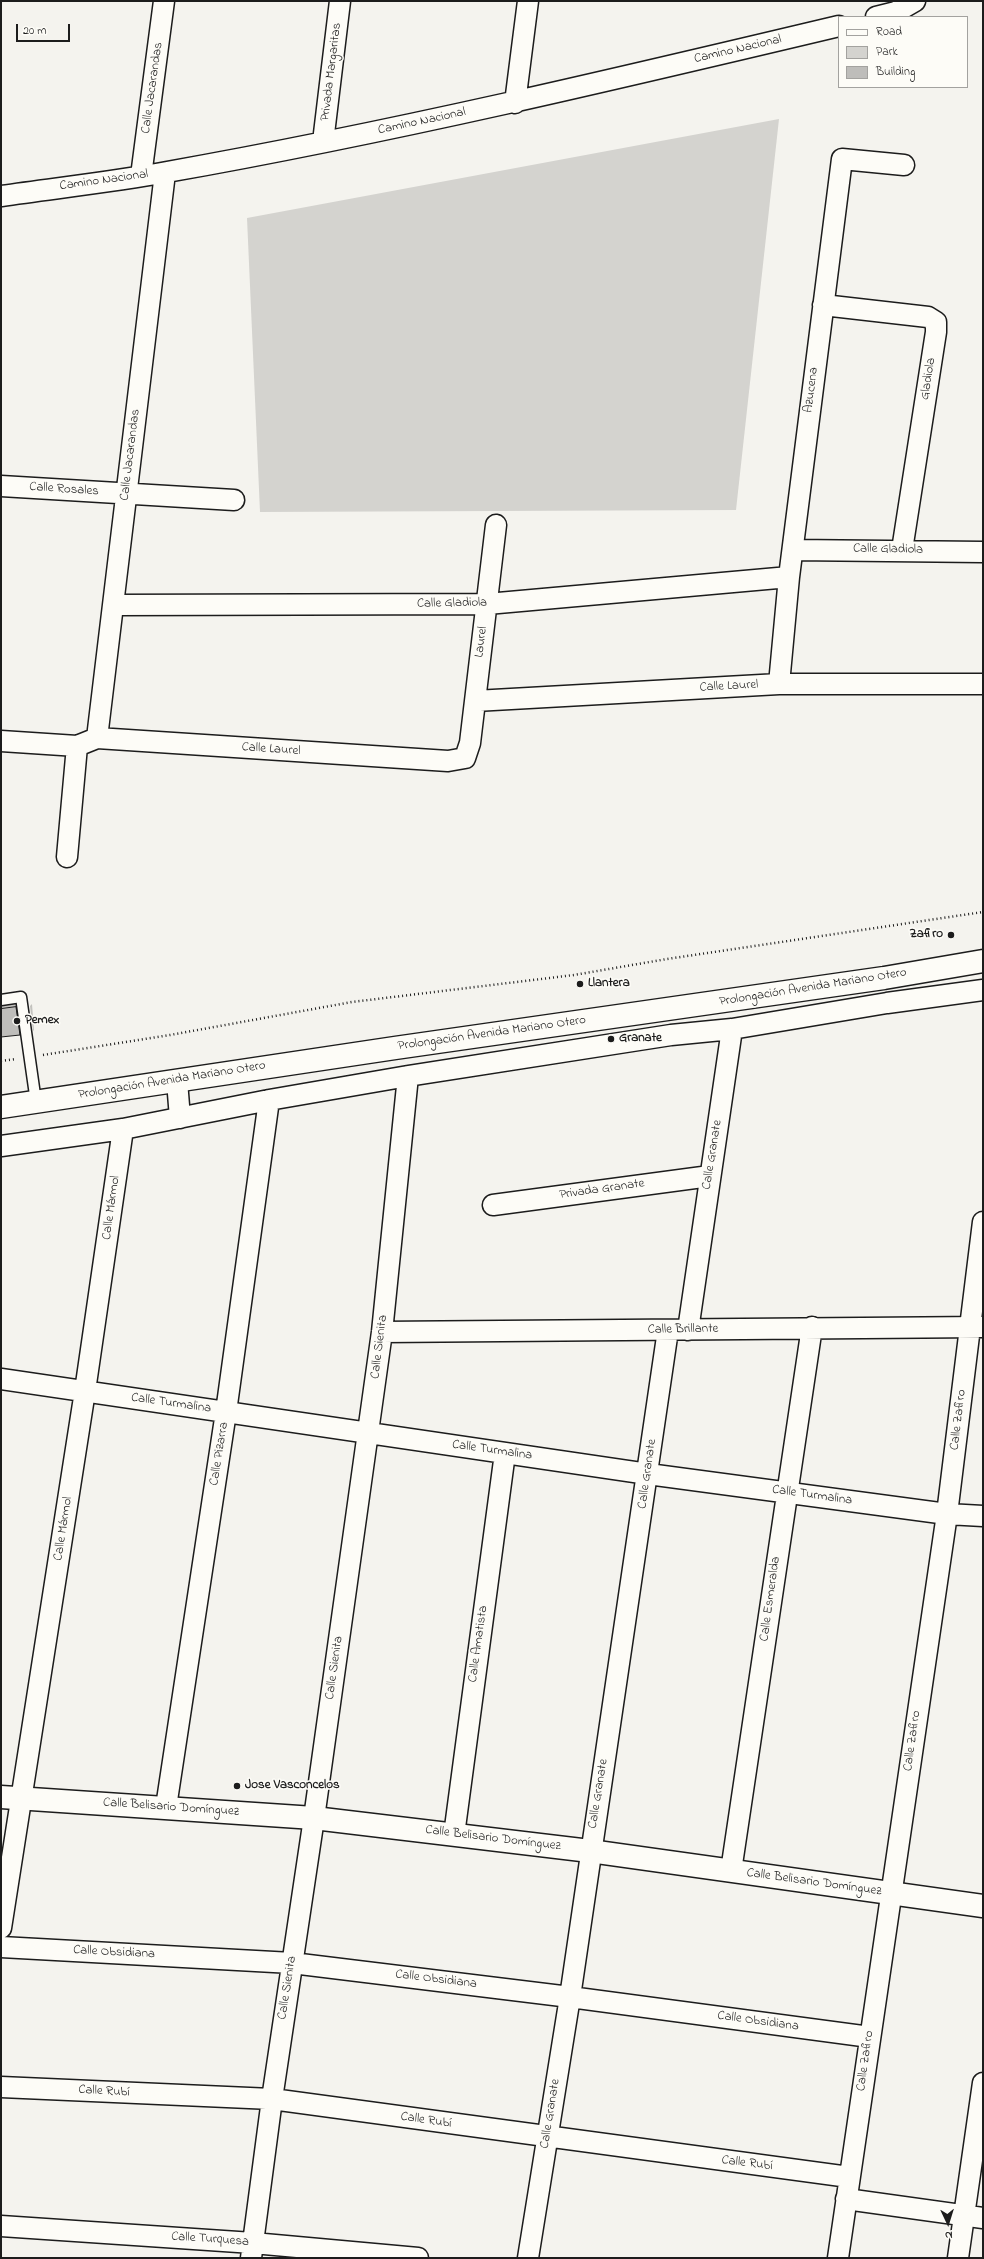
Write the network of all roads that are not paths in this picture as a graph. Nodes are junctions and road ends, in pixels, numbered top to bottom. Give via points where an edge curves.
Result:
1 (164, 1) edge
2 (340, 1) edge
3 (528, 1) edge
4 (915, 1) edge
5 (880, 16) edge
6 (838, 26) edge
7 (515, 103) junction
8 (323, 142) junction
9 (904, 165) dead end
10 (165, 173) junction
11 (141, 176) junction
12 (1, 196) edge
13 (823, 306) junction
14 (1, 486) edge
15 (127, 495) junction
16 (234, 500) dead end
17 (496, 525) dead end
18 (793, 550) junction
19 (902, 550) junction
20 (983, 552) edge
21 (789, 577) junction
22 (487, 604) junction
23 (114, 605) junction
24 (779, 684) junction
25 (983, 684) edge
26 (475, 701) junction
27 (97, 738) junction
28 (1, 741) edge
29 (77, 746) junction
30 (466, 758) joint
31 (67, 857) dead end
32 (983, 961) edge
33 (983, 990) edge
34 (1, 1000) edge
35 (732, 1029) junction
36 (408, 1076) junction
37 (177, 1081) junction
38 (269, 1100) junction
39 (36, 1102) junction
40 (1, 1107) edge
41 (180, 1118) junction
42 (123, 1129) junction
43 (1, 1146) edge
44 (710, 1176) junction
45 (493, 1205) dead end
46 (983, 1222) edge
47 (976, 1326) edge
48 (812, 1327) junction
49 (668, 1330) junction
50 (688, 1330) junction
51 (382, 1332) junction
52 (1, 1379) edge
53 (86, 1391) junction
54 (226, 1412) junction
55 (368, 1433) junction
56 (504, 1453) junction
57 (648, 1474) junction
58 (787, 1493) junction
59 (947, 1514) junction
60 (983, 1516) edge
61 (11, 1797) edge
62 (166, 1807) junction
63 (314, 1818) junction
64 (454, 1835) junction
65 (590, 1851) junction
66 (731, 1871) junction
67 (891, 1893) junction
68 (983, 1906) edge
69 (1, 1928) edge
70 (1, 1947) edge
71 (292, 1963) junction
72 (570, 1997) junction
73 (870, 2037) junction
74 (983, 2083) edge
75 (1, 2087) edge
76 (272, 2099) junction
77 (547, 2138) junction
78 (849, 2177) junction
79 (846, 2199) junction
80 (974, 2216) edge
81 (1, 2226) edge
82 (252, 2250) edge
83 (387, 2256) edge
84 (418, 2258) edge
85 (528, 2258) edge
86 (838, 2258) edge
87 (958, 2258) edge

1 - 11 street, Calle Jacarandas
2 - 8 street, Privada Margaritas
3 - 7 street
4 - 5 street via 896,12
6 - 7 street, Camino Nacional
7 - 8 street, Camino Nacional
8 - 10 street, Camino Nacional
9 - 13 street, Azucena via 842,159
10 - 11 street, Camino Nacional
10 - 15 street, Calle Jacarandas
11 - 12 street, Camino Nacional
13 - 18 street, Azucena
13 - 19 street, Gladiola via 928,317 936,322
14 - 15 street, Calle Rosales
15 - 16 street, Calle Rosales
15 - 23 street, Calle Jacarandas
17 - 22 street, Laurel
18 - 19 street, Calle Gladiola
18 - 21 street, Azucena
19 - 20 street, Calle Gladiola
21 - 22 street, Calle Gladiola
21 - 24 street, Azucena
22 - 23 street, Calle Gladiola
22 - 26 street, Laurel
23 - 27 street, Calle Jacarandas
24 - 25 street, Calle Laurel
24 - 26 street, Calle Laurel
26 - 30 street, Laurel
27 - 29 street, Calle Laurel
27 - 30 street, Calle Laurel via 448,761
28 - 29 street, Calle Laurel
29 - 31 street
32 - 37 main road, Prolongación Avenida Mariano Otero via 884,978
33 - 35 street, Prolongación Avenida Mariano Otero
34 - 39 lane via 21,998
35 - 36 street, Prolongación Avenida Mariano Otero via 671,1035
35 - 44 street, Calle Granate
36 - 38 street, Prolongación Avenida Mariano Otero
36 - 51 street, Calle Sienita
37 - 39 main road, Prolongación Avenida Mariano Otero
37 - 41 street
38 - 41 street, Prolongación Avenida Mariano Otero
38 - 54 street, Calle Pizarra
39 - 40 main road, Prolongación Avenida Mariano Otero
41 - 42 street, Prolongación Avenida Mariano Otero
42 - 43 street, Prolongación Avenida Mariano Otero
42 - 53 street, Calle Mármol
44 - 45 street, Privada Granate
44 - 50 street, Calle Granate
46 - 47 street, Calle Zafiro
47 - 48 street, Calle Brillante
47 - 59 street, Calle Zafiro
48 - 50 street, Calle Brillante
48 - 58 street, Calle Esmeralda
49 - 50 street, Calle Brillante
49 - 51 street, Calle Brillante
49 - 57 street, Calle Granate
51 - 55 street, Calle Sienita
52 - 53 street, Calle Turmalina
53 - 54 street, Calle Turmalina
53 - 61 street, Calle Mármol
54 - 55 street, Calle Turmalina
54 - 62 street, Calle Pizarra
55 - 56 street, Calle Turmalina
55 - 63 street, Calle Sienita
56 - 57 street, Calle Turmalina
56 - 64 street, Calle Amatista
57 - 58 street, Calle Turmalina
57 - 65 street, Calle Granate
58 - 59 street, Calle Turmalina
58 - 66 street, Calle Esmeralda
59 - 60 street, Calle Turmalina
59 - 67 street, Calle Zafiro
61 - 62 main road, Calle Belisario Domínguez
61 - 69 street, Calle Mármol
62 - 63 main road, Calle Belisario Domínguez
63 - 64 main road, Calle Belisario Domínguez
63 - 71 street, Calle Sienita
64 - 65 main road, Calle Belisario Domínguez
65 - 66 main road, Calle Belisario Domínguez
65 - 72 street, Calle Granate
66 - 67 main road, Calle Belisario Domínguez
67 - 68 main road, Calle Belisario Domínguez
67 - 73 street, Calle Zafiro
70 - 71 street, Calle Obsidiana
71 - 72 street, Calle Obsidiana
71 - 76 street, Calle Sienita
72 - 73 street, Calle Obsidiana
72 - 77 street, Calle Granate
73 - 78 street, Calle Zafiro
74 - 80 street
75 - 76 street, Calle Rubí
76 - 77 street, Calle Rubí
76 - 82 street, Calle Sienita
77 - 78 street, Calle Rubí
77 - 85 street, Calle Granate
78 - 79 street, Calle Zafiro
79 - 80 street
79 - 86 street, Calle Zafiro
80 - 87 street
81 - 82 street, Calle Turquesa
82 - 83 street, Calle Turquesa
83 - 84 street, Calle Turquesa

